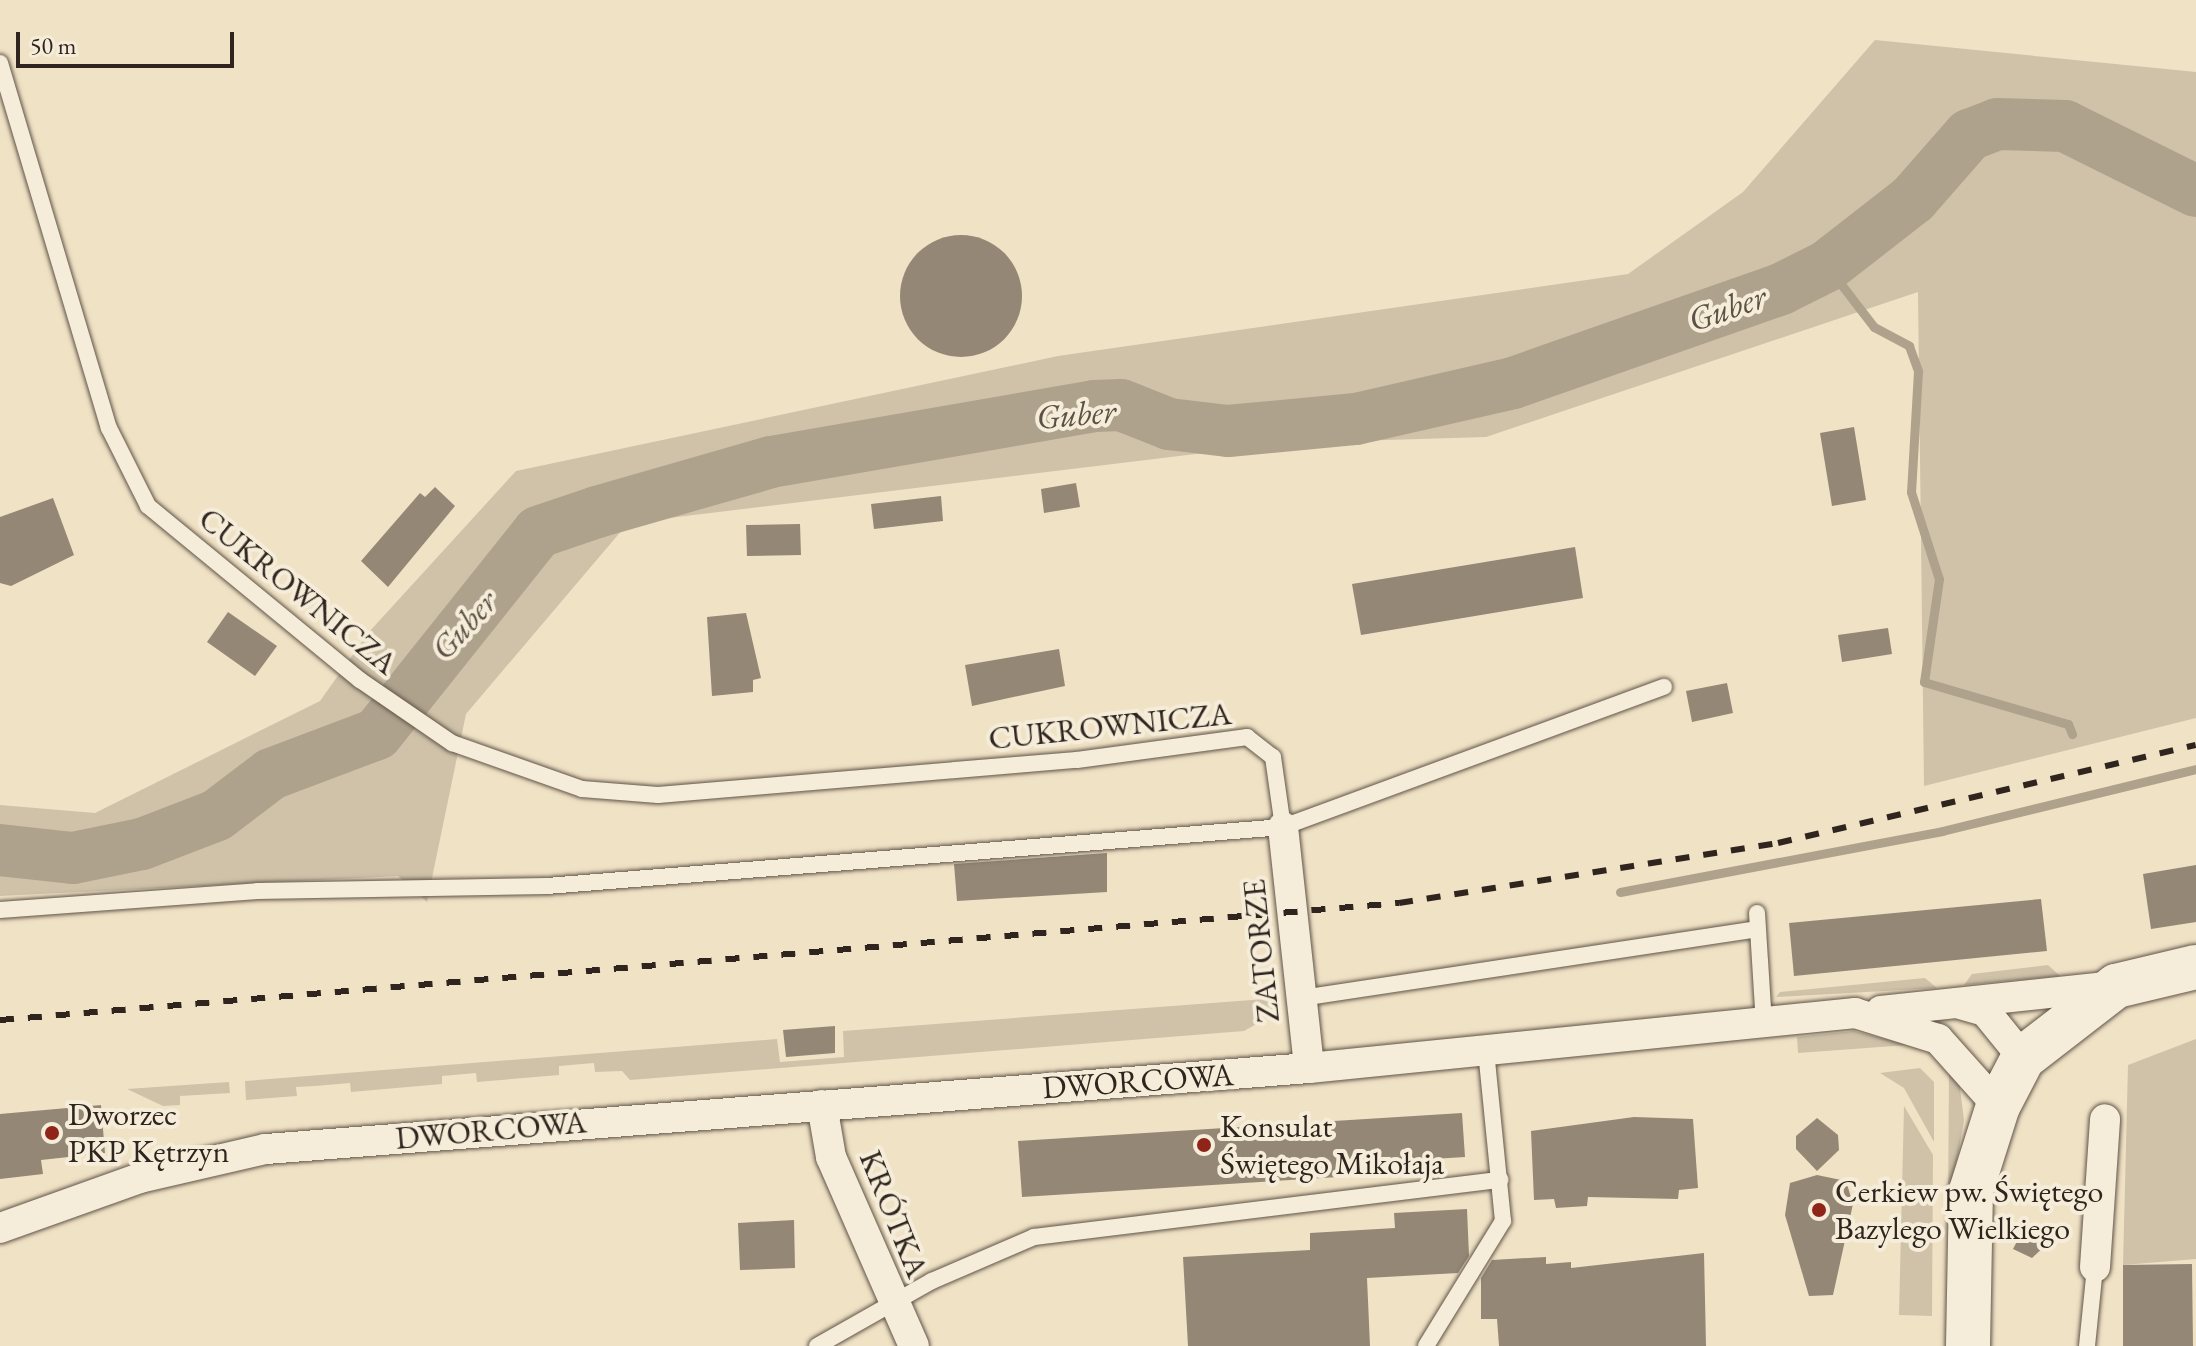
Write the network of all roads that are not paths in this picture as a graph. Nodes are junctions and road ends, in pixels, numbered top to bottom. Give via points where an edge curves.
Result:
1 (0, 63) edge
2 (1664, 687) dead end
3 (1283, 827) junction
4 (0, 910) edge
5 (2196, 967) edge
6 (2116, 986) junction
7 (1302, 998) junction
8 (1957, 1003) junction
9 (1855, 1013) junction
10 (1764, 1024) junction
11 (1486, 1051) junction
12 (2023, 1058) junction
13 (1309, 1068) junction
14 (822, 1105) junction
15 (1998, 1106) junction
16 (2105, 1119) dead end
17 (1501, 1180) junction
18 (0, 1228) edge
19 (2095, 1267) joint
20 (891, 1303) junction
21 (819, 1345) edge
22 (914, 1346) edge
23 (1426, 1346) edge
24 (1968, 1346) edge
25 (2087, 1346) edge

1 - 3 lane, CUKROWNICZA via 109,428 148,506 360,680 452,743 582,789 658,795 1077,760 1247,737 1273,757
2 - 3 lane
3 - 4 lane via 547,886 257,891
3 - 7 street, ZATORZE
5 - 6 main road
6 - 8 street
6 - 12 main road
7 - 10 lane via 1757,921
7 - 13 street, ZATORZE
8 - 9 street
8 - 12 street via 1985,1011
9 - 10 street, DWORCOWA
9 - 15 street, DWORCOWA via 1938,1039
10 - 11 street, DWORCOWA
11 - 13 street, DWORCOWA
11 - 17 lane
12 - 15 main road
13 - 14 street, DWORCOWA
14 - 18 street, DWORCOWA via 248,1152 140,1178
14 - 20 street, KRÓTKA via 831,1157
15 - 24 main road via 1971,1191
16 - 19 street
17 - 20 lane via 1034,1237
17 - 23 lane via 1503,1221
19 - 25 lane
20 - 21 lane
20 - 22 street, KRÓTKA

